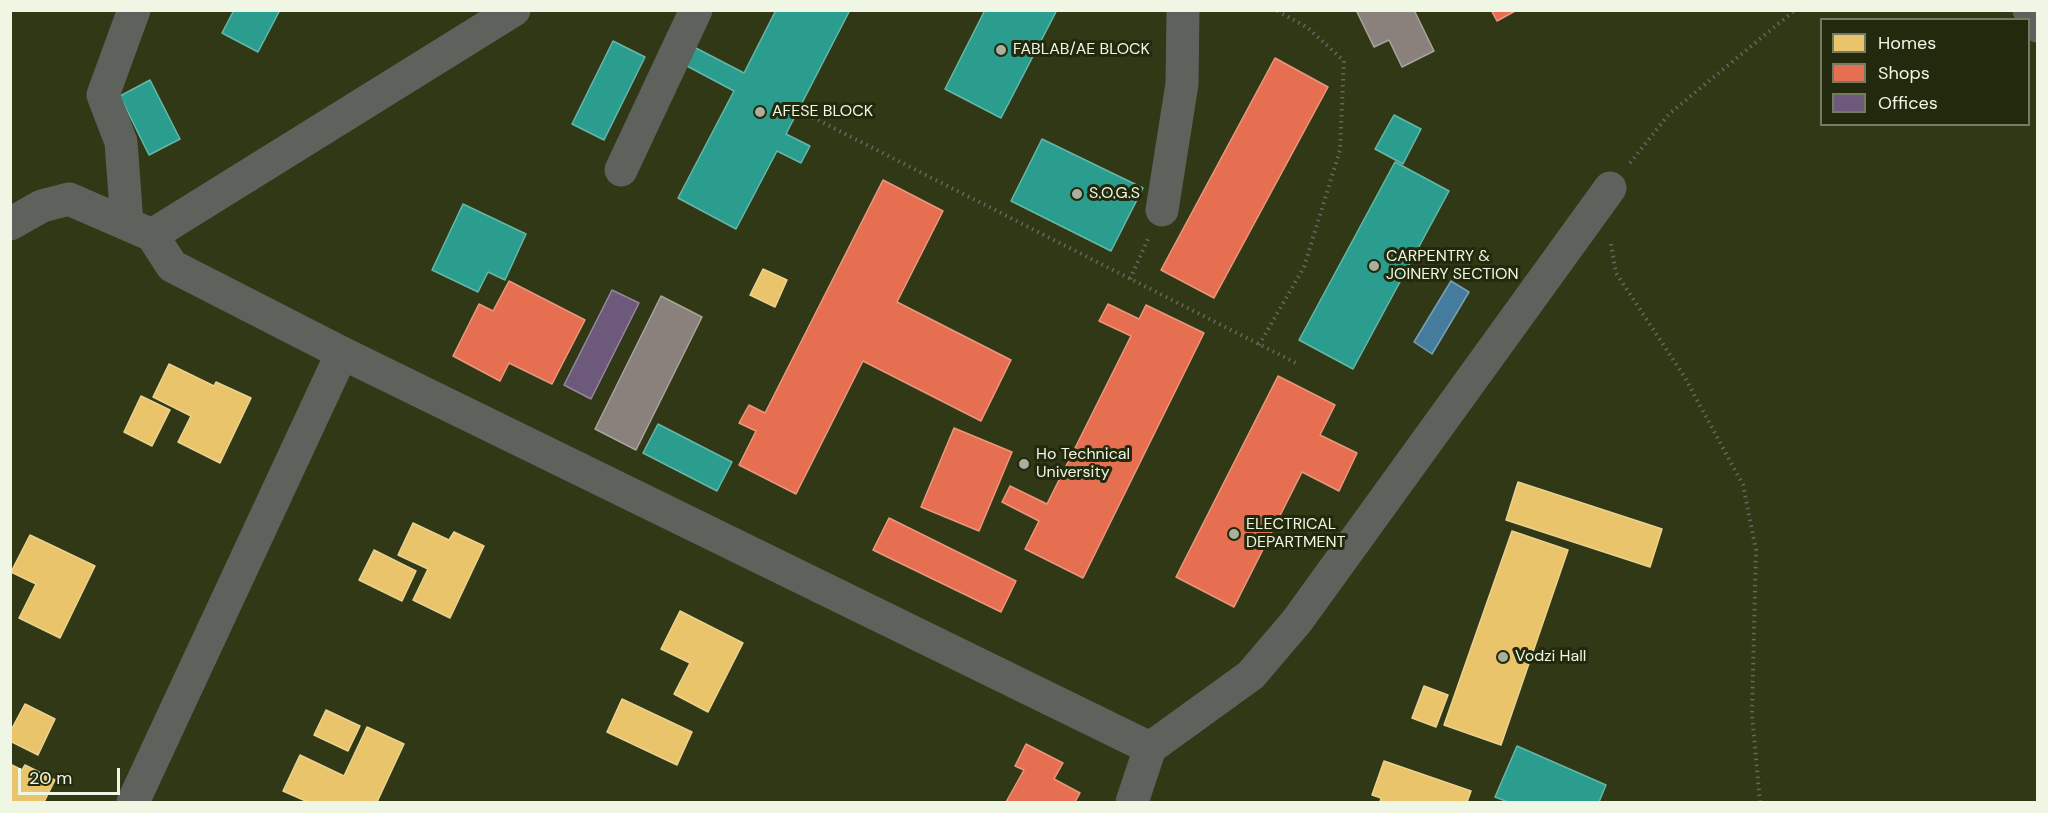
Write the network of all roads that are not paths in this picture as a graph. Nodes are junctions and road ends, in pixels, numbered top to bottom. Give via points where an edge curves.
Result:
1 (134, 10) edge
2 (514, 10) edge
3 (696, 10) edge
4 (1184, 10) edge
5 (2030, 10) edge
6 (2037, 26) edge
7 (621, 170) dead end
8 (1610, 188) road end
9 (1162, 210) road end
10 (10, 224) edge
11 (139, 230) junction
12 (342, 353) junction
13 (1150, 748) junction
14 (133, 802) edge
15 (1132, 802) edge

1 - 11 lane via 103,95 121,142
2 - 11 lane
3 - 7 lane
4 - 9 lane via 1182,84
5 - 6 lane
8 - 13 lane via 1297,621 1251,675
10 - 11 lane via 42,206 69,199
11 - 12 lane via 172,266
12 - 13 lane
12 - 14 lane
13 - 15 lane

